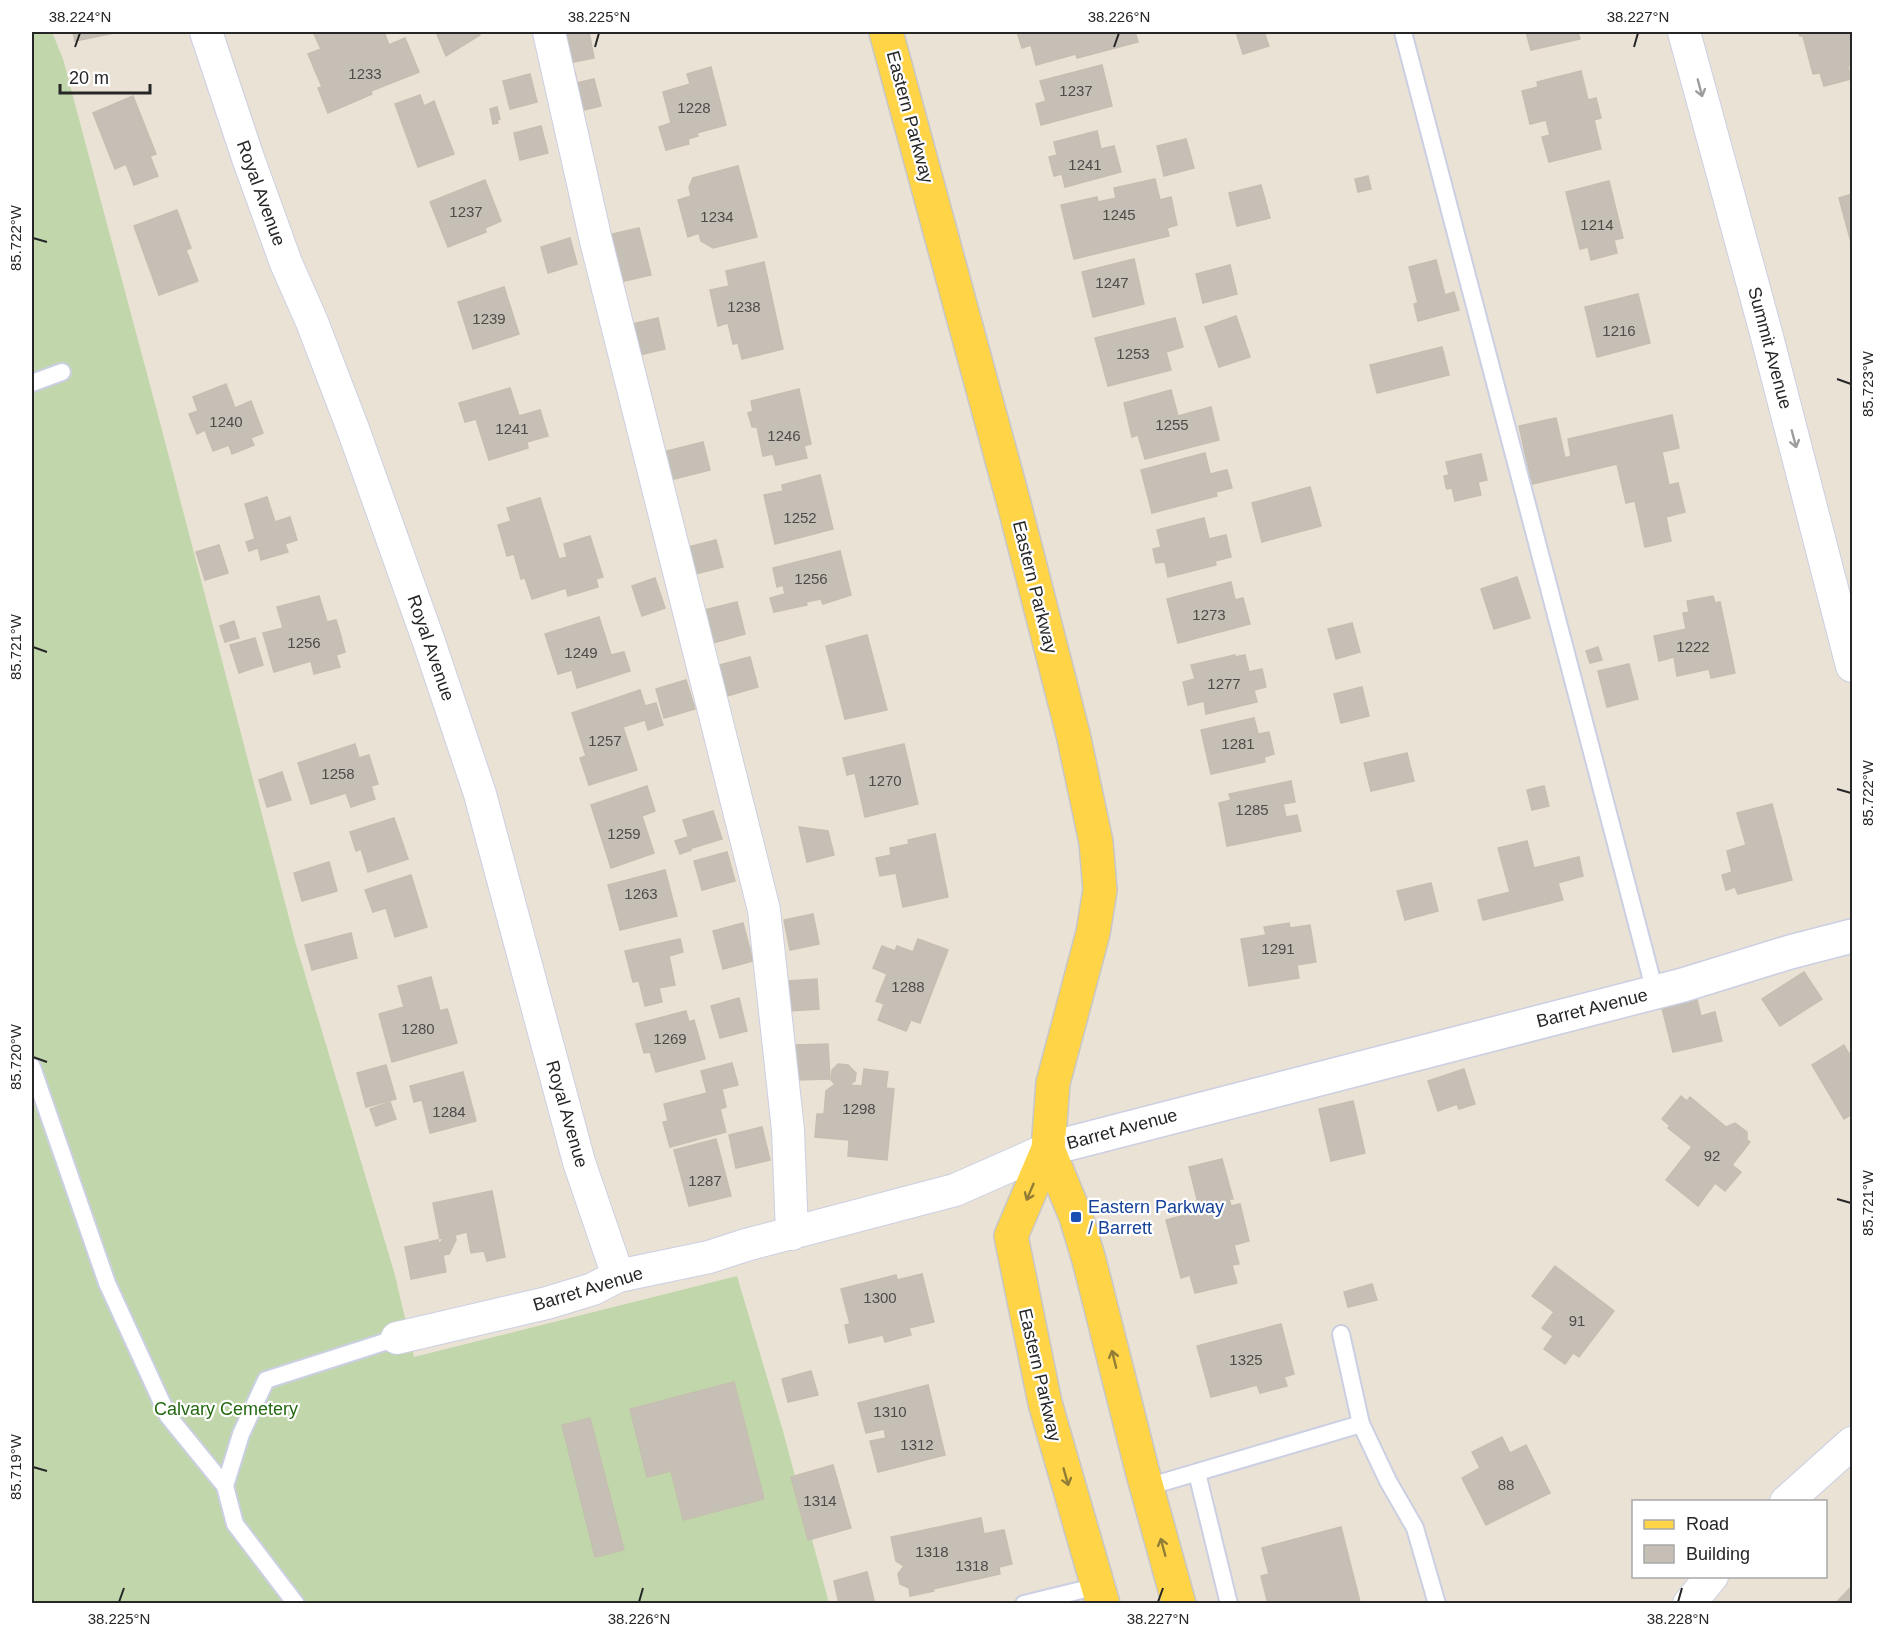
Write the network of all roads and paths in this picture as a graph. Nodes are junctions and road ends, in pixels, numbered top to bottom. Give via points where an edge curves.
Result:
1 (206, 32) edge
2 (549, 32) edge
3 (886, 32) edge
4 (1403, 32) edge
5 (1684, 32) edge
6 (62, 372) dead end
7 (32, 383) edge
8 (1852, 666) edge
9 (1852, 936) edge
10 (1655, 992) junction
11 (32, 1067) edge
12 (1048, 1149) junction
13 (792, 1234) junction
14 (618, 1276) junction
15 (1341, 1334) dead end
16 (397, 1338) joint
17 (1361, 1424) junction
18 (1852, 1443) edge
19 (1197, 1473) junction
20 (225, 1486) junction
21 (1147, 1487) junction
22 (1788, 1500) edge
23 (1710, 1578) edge
24 (1100, 1595) edge
25 (296, 1604) edge
26 (1024, 1604) edge
27 (1179, 1604) edge
28 (1229, 1604) edge
29 (1437, 1604) edge
30 (1689, 1604) edge

1 - 14 street, Royal Avenue via 282,253 365,463 480,794 579,1162
2 - 13 street via 596,241 764,910 788,1130
3 - 12 main road, Eastern Parkway via 1016,511 1073,734 1096,842 1100,890 1093,933 1053,1083
4 - 10 lane
5 -> 8 street, Summit Avenue
6 - 7 lane
9 - 10 street, Barret Avenue
10 - 12 street, Barret Avenue
11 - 20 lane via 107,1283 168,1416
12 - 13 street, Barret Avenue via 955,1190
21 -> 12 main road, Eastern Parkway via 1089,1260
12 -> 24 main road, Eastern Parkway via 1011,1236 1045,1403
13 - 14 street, Barret Avenue
14 - 16 street, Barret Avenue via 593,1290 547,1303
15 - 17 lane
16 - 20 lane via 266,1380 241,1434
17 - 19 lane
17 - 29 lane via 1415,1528
18 - 22 street
19 - 21 lane
19 - 28 lane
20 - 25 lane via 235,1524
27 -> 21 main road, Eastern Parkway
23 - 30 street
24 - 26 lane

